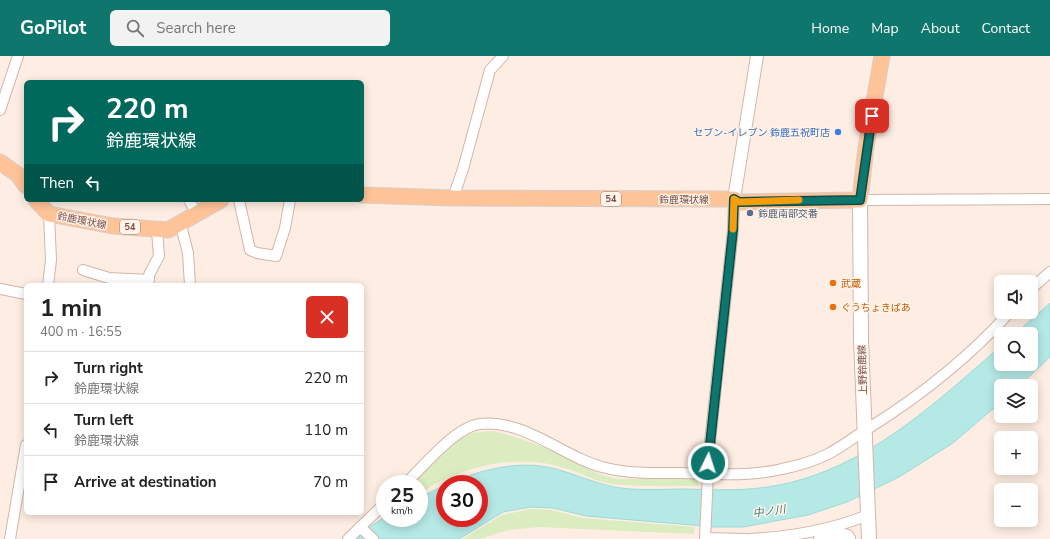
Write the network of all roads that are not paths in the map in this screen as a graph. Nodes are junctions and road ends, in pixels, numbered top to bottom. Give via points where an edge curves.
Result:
1 (18, 56) edge
2 (503, 56) edge
3 (757, 56) edge
4 (882, 56) edge
5 (0, 110) edge
6 (0, 162) edge
7 (24, 182) edge
8 (364, 195) edge
9 (453, 198) junction
10 (734, 199) junction
11 (1050, 199) edge
12 (860, 200) junction
13 (38, 202) edge
14 (212, 202) edge
15 (239, 202) edge
16 (290, 202) edge
17 (193, 206) edge
18 (49, 214) junction
19 (180, 222) junction
20 (157, 230) junction
21 (83, 270) dead end
22 (1050, 272) edge
23 (48, 283) edge
24 (190, 283) edge
25 (1038, 283) edge
26 (0, 289) edge
27 (24, 294) edge
28 (1003, 319) edge
29 (865, 433) junction
30 (24, 458) edge
31 (414, 475) edge
32 (710, 476) junction
33 (376, 512) edge
34 (868, 515) junction
35 (360, 527) junction
36 (705, 537) edge
37 (784, 538) edge
38 (10, 539) edge
39 (348, 539) edge
40 (373, 539) edge
41 (746, 539) edge
42 (750, 539) edge
43 (819, 539) edge
44 (869, 539) edge

1 - 5 street
2 - 9 street via 490,70
3 - 10 street
4 - 12 main road via 866,147
6 - 7 main road
8 - 9 main road, 鈴鹿環状線 / 54
9 - 10 main road, 鈴鹿環状線 / 54
10 - 12 main road, 鈴鹿環状線 / 54 via 739,202
10 - 32 street via 733,230 714,393
11 - 12 street
12 - 29 main road, 上野鈴鹿線
13 - 18 main road, 鈴鹿環状線
14 - 17 main road, 鈴鹿環状線 / 54
15 - 16 street via 250,250 276,256
17 - 19 main road, 鈴鹿環状線 / 54
18 - 20 main road, 鈴鹿環状線 / 54 via 113,226
18 - 23 street via 51,260
19 - 20 main road, 鈴鹿環状線 / 54 via 168,230
19 - 24 street via 188,253
20 - 21 street via 159,256 149,280 109,278
22 - 25 street
26 - 27 street
28 - 29 street via 983,341 926,390
29 - 32 street via 828,454 782,469
29 - 34 main road, 上野鈴鹿線
30 - 38 street
31 - 32 street via 460,431 479,424 515,429 607,469
32 - 36 street
33 - 35 street
34 - 37 street
34 - 44 main road, 上野鈴鹿線
35 - 39 street
35 - 40 street
36 - 41 street
37 - 42 street
37 - 43 street via 837,532 850,538 838,538 834,535

